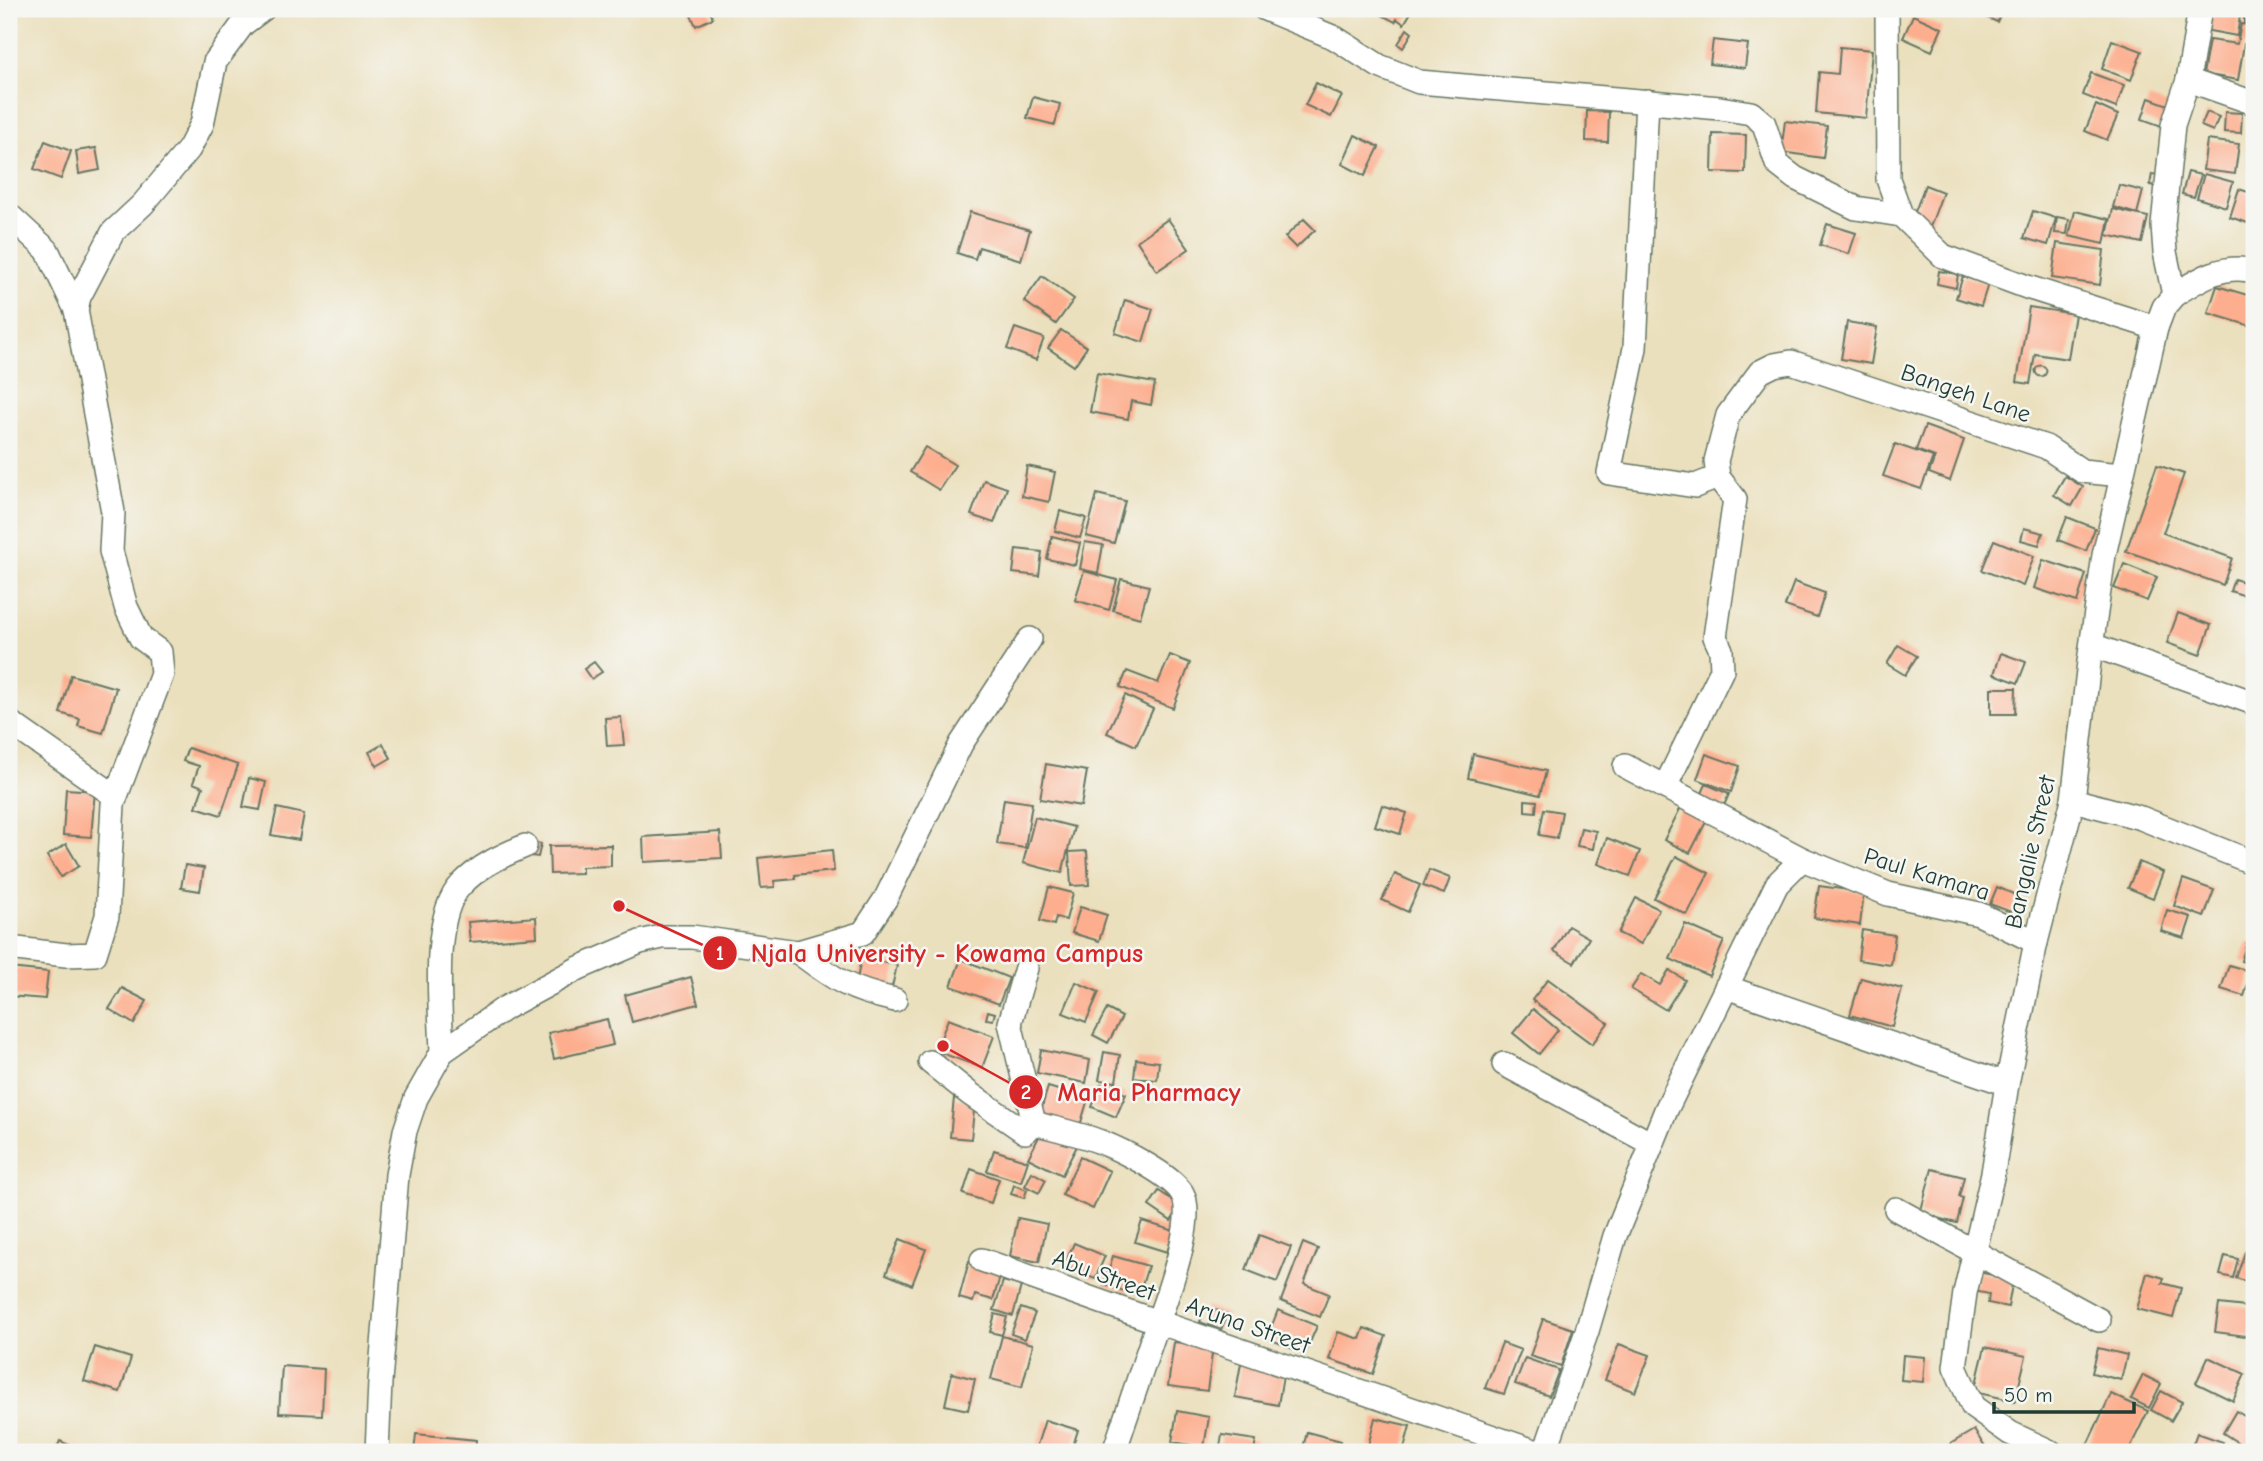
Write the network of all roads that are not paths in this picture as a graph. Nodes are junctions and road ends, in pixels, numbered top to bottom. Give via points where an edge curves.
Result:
1 (263, 9) edge
2 (1265, 9) edge
3 (1887, 9) edge
4 (2200, 9) edge
5 (2188, 80) junction
6 (1647, 102) junction
7 (2254, 103) edge
8 (9, 215) edge
9 (1901, 215) junction
10 (2254, 271) edge
11 (76, 310) junction
12 (2165, 310) junction
13 (2121, 475) junction
14 (1718, 477) junction
15 (1030, 639) dead end
16 (2092, 645) junction
17 (2254, 703) edge
18 (9, 722) edge
19 (1625, 766) dead end
20 (1665, 787) junction
21 (116, 796) junction
22 (2073, 800) junction
23 (525, 846) dead end
24 (1802, 859) junction
25 (2254, 863) edge
26 (9, 929) edge
27 (9, 941) edge
28 (2036, 942) junction
29 (9, 947) edge
30 (798, 952) junction
31 (1027, 968) dead end
32 (1726, 987) junction
33 (895, 1000) dead end
34 (442, 1052) junction
35 (930, 1062) dead end
36 (1504, 1064) dead end
37 (2007, 1084) junction
38 (1029, 1127) junction
39 (1652, 1144) junction
40 (1896, 1209) dead end
41 (1974, 1254) junction
42 (982, 1261) dead end
43 (2099, 1320) dead end
44 (1158, 1322) junction
45 (377, 1452) edge
46 (1114, 1452) edge
47 (1537, 1452) edge
48 (1545, 1452) edge
49 (2051, 1452) edge

1 - 11 street via 243,24 215,62 202,124 189,149 113,232
2 - 6 street via 1335,38 1379,65 1419,82
3 - 9 street via 1888,179
4 - 5 street
5 - 7 street
5 - 12 street via 2173,125 2163,225
6 - 9 street via 1751,113 1764,124 1777,164 1796,178 1856,208
6 - 14 street via 1635,348 1609,473 1695,486
8 - 11 street via 47,250
9 - 12 street via 1942,256 2027,287
10 - 12 street via 2240,268 2200,278
11 - 21 street via 113,512 111,551 126,607 141,638 160,652 162,674
12 - 13 street, Bangalie Street
13 - 14 street, Bangeh Lane via 2082,471 2046,447 1791,362 1760,372 1728,415 1716,461
13 - 16 street, Bangalie Street
14 - 20 street via 1735,499 1715,637 1722,670
15 - 30 street via 961,744 886,898 863,933
16 - 17 street
16 - 22 street, Bangalie Street
18 - 21 street
19 - 20 street, Paul Kamara
20 - 24 street, Paul Kamara
21 - 29 street via 107,916 95,954
22 - 25 street via 2141,818
22 - 28 street, Bangalie Street
23 - 34 street via 494,858 460,885 446,909 440,935
24 - 28 street, Paul Kamara via 1888,894 1979,914
24 - 32 street via 1777,884
26 - 27 street
28 - 37 street, Bangalie Street
30 - 33 street via 846,986
30 - 34 street via 692,937 640,942 505,1008
31 - 38 street via 1010,1023
32 - 37 street
32 - 39 street
34 - 45 street via 404,1131 387,1279
35 - 38 street, Aruna Street via 970,1094
36 - 39 street
37 - 41 street, Bangalie Street
38 - 44 street, Aruna Street via 1101,1142 1163,1174 1182,1194 1186,1221 1181,1248
39 - 48 street via 1615,1236
40 - 41 street
41 - 43 street
41 - 49 street, Bangalie Street via 1955,1367 1973,1407 2010,1433
42 - 44 street, Abu Street
44 - 46 street, Abu Street
44 - 47 street, Aruna Street

